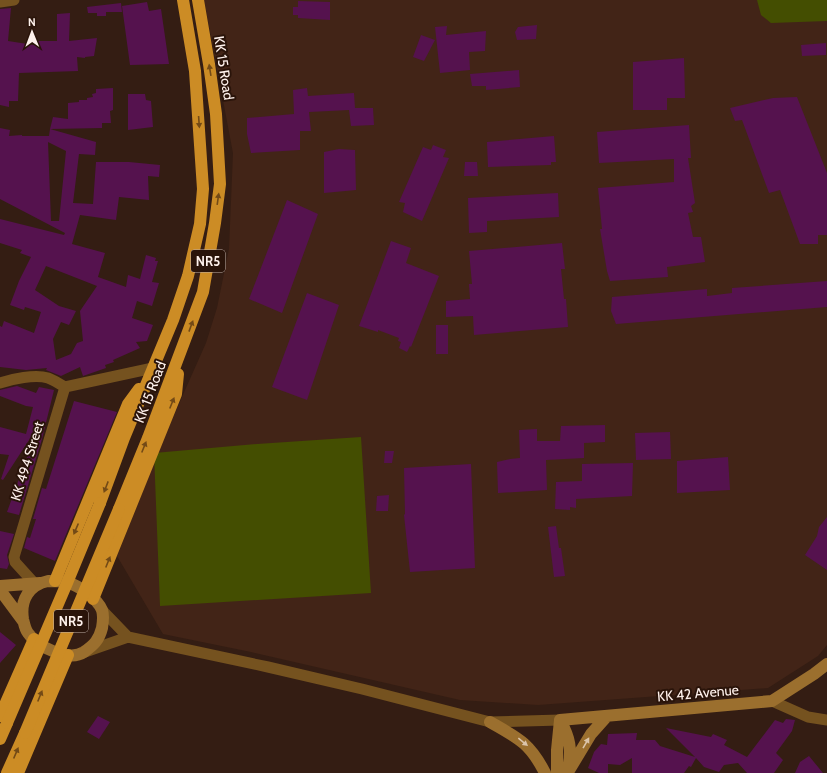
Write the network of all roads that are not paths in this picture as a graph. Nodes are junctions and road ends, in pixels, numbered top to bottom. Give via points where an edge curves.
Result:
1 (14, 0) edge
2 (184, 0) edge
3 (198, 0) edge
4 (0, 2) edge
5 (180, 356) junction
6 (153, 368) junction
7 (0, 383) edge
8 (65, 387) junction
9 (55, 581) junction
10 (37, 583) junction
11 (0, 586) edge
12 (0, 590) edge
13 (93, 598) junction
14 (102, 610) junction
15 (24, 622) junction
16 (128, 637) junction
17 (34, 639) junction
18 (82, 653) junction
19 (68, 655) junction
20 (827, 664) edge
21 (772, 701) junction
22 (607, 716) junction
23 (3, 720) edge
24 (560, 720) junction
25 (827, 720) edge
26 (490, 722) junction
27 (0, 739) edge
28 (7, 773) edge
29 (18, 773) edge
30 (545, 773) edge
31 (564, 773) edge

1 - 4 street
2 -> 6 highway, KK 15 Road / NR5 via 195,71 202,201 200,224 188,276
5 -> 3 highway, KK 15 Road / NR5 via 203,292 220,184 214,88
13 -> 5 highway via 176,394
28 -> 5 highway, KK 15 Road / NR5, bridge
6 - 8 street
6 -> 9 highway via 128,404
6 -> 23 highway, KK 15 Road / NR5, bridge via 67,583
7 - 8 street via 45,377
8 - 10 street, KK 494 Street via 14,558
9 - 10 main road
9 - 13 main road via 66,582
10 - 11 main road
10 - 15 main road via 24,599 21,608
12 - 15 main road
13 - 14 main road
14 - 16 street
14 - 18 main road via 100,636 94,645
15 - 17 main road
16 - 18 street
16 - 26 street via 311,677
17 - 19 main road via 47,649
17 - 23 highway
18 - 19 main road
19 - 29 highway
20 - 21 main road, KK 42 Avenue
21 - 22 main road, KK 42 Avenue
21 - 25 street via 808,717
22 - 24 main road, KK 42 Avenue
31 -> 22 main road
23 - 27 highway, KK 15 Road / NR5
24 - 26 street
24 - 31 main road via 567,732 570,745 570,756
26 -> 30 main road via 516,736 528,746 538,758

